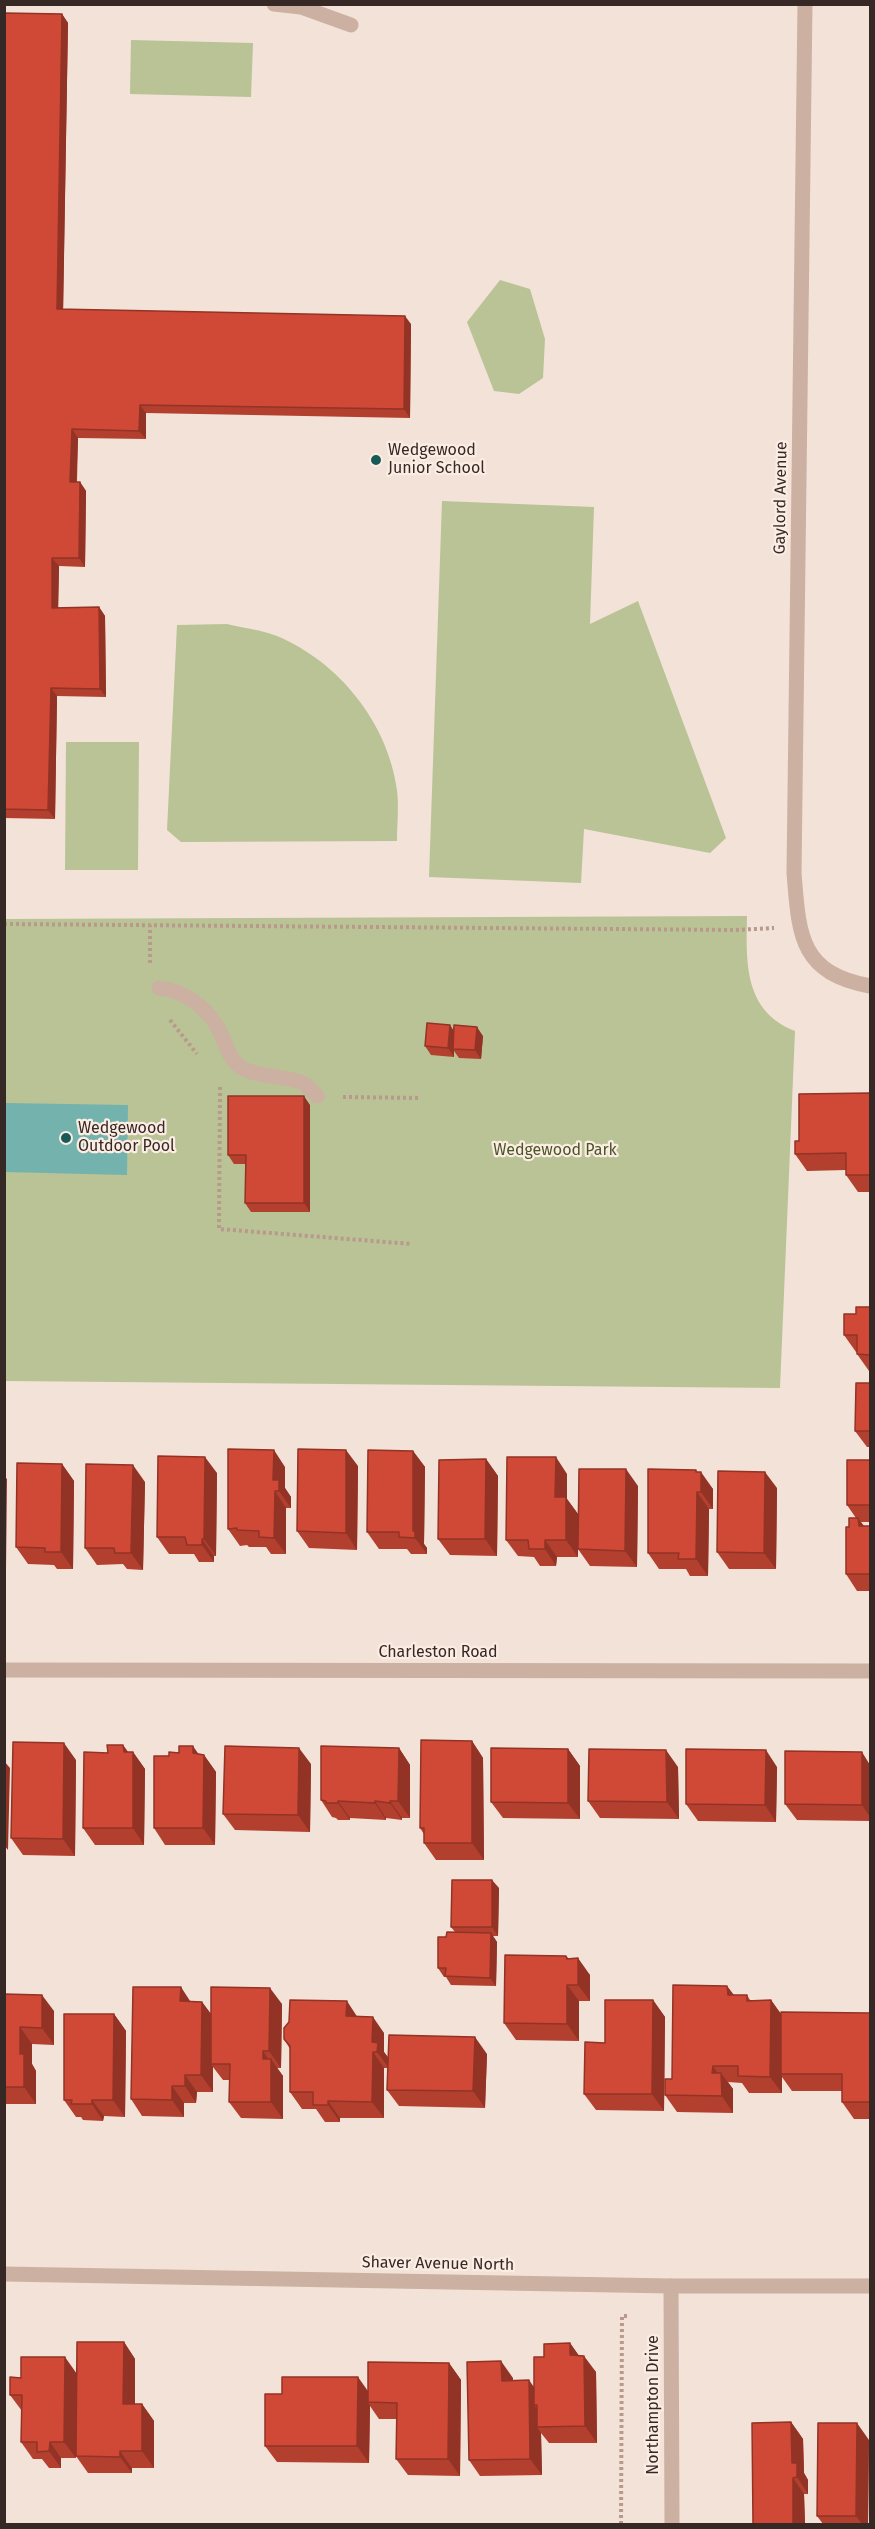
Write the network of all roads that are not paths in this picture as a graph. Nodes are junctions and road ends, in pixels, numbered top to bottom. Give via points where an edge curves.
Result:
1 (274, 4) edge
2 (805, 4) edge
3 (351, 25) dead end
4 (870, 986) edge
5 (159, 988) road end
6 (316, 1096) dead end
7 (4, 1670) edge
8 (870, 1671) edge
9 (4, 2274) edge
10 (671, 2286) junction
11 (870, 2286) edge
12 (672, 2524) edge

1 - 3 street via 301,7
2 - 4 street, Gaylord Avenue via 794,873 798,927 807,949 828,971
5 - 6 street via 185,995 206,1012 238,1066 303,1083
7 - 8 street, Charleston Road
9 - 10 street, Shaver Avenue North
10 - 11 street, Shaver Avenue North
10 - 12 street, Northampton Drive

